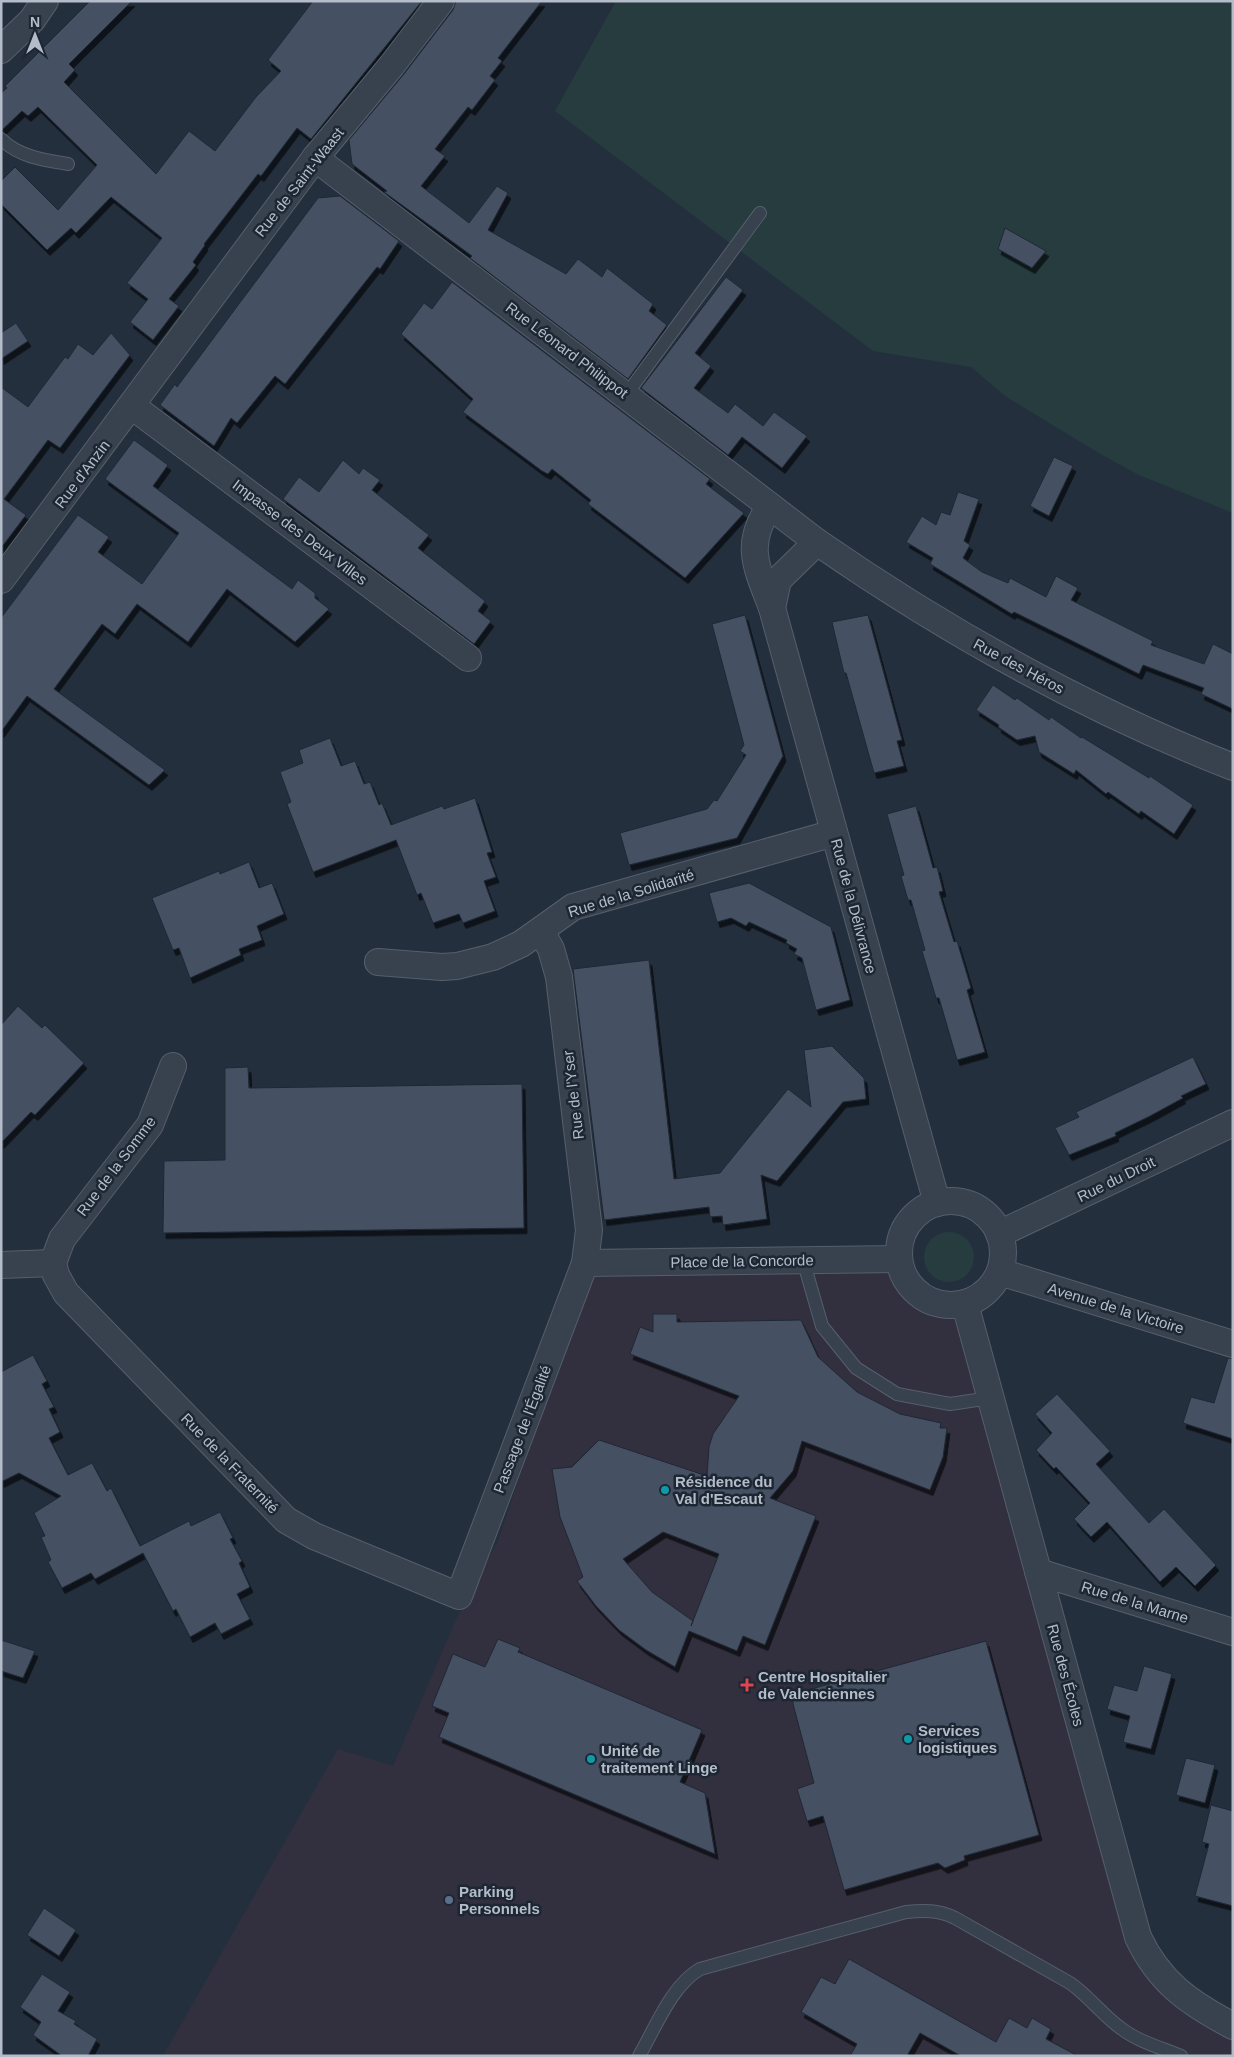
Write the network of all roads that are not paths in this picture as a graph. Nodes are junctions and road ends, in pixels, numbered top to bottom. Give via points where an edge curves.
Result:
1 (45, 1) edge
2 (441, 1) edge
3 (1, 50) edge
4 (1, 139) edge
5 (315, 158) junction
6 (68, 164) dead end
7 (760, 212) dead end
8 (161, 366) joint
9 (626, 395) junction
10 (132, 406) junction
11 (770, 506) junction
12 (817, 542) junction
13 (2, 580) edge
14 (772, 608) junction
15 (468, 658) dead end
16 (1233, 767) edge
17 (834, 833) junction
18 (541, 931) junction
19 (378, 962) dead end
20 (173, 1066) dead end
21 (1233, 1123) edge
22 (936, 1203) junction
23 (999, 1234) junction
24 (898, 1259) junction
25 (803, 1260) junction
26 (585, 1262) junction
27 (53, 1264) junction
28 (1, 1265) edge
29 (1000, 1272) junction
30 (965, 1304) junction
31 (1233, 1344) edge
32 (990, 1398) junction
33 (1038, 1572) junction
34 (459, 1596) joint
35 (1233, 1632) edge
36 (1224, 2021) edge
37 (639, 2056) edge
38 (1182, 2056) edge

1 - 3 street via 32,20
2 - 5 street, Rue de Saint-Waast
4 - 6 lane via 31,157
5 - 8 street, Rue de Saint-Waast
5 - 9 street, Rue Léonard Philippot
7 - 9 lane
8 - 10 street, Rue d'Anzin
9 - 11 street, Rue Léonard Philippot
10 - 13 street, Rue d'Anzin
10 - 15 street, Impasse des Deux Villes
11 - 12 street, Rue Léonard Philippot
11 - 14 street, Rue de la Délivrance via 756,530 754,549
12 - 14 street, Rue de la Délivrance via 782,574 775,587
12 - 16 street, Rue des Héros via 898,596 1014,664 1113,714
14 - 17 street, Rue de la Délivrance
17 - 18 street, Rue de la Solidarité via 573,907
17 - 22 street, Rue de la Délivrance
18 - 19 street, Rue de la Solidarité via 508,951 458,966 426,967
18 - 26 street, Rue de l'Yser via 551,949 559,977 589,1230
20 - 27 street, Rue de la Somme via 150,1125 69,1228 56,1251
21 - 23 street, Rue du Droit
22 - 23 street via 957,1201 971,1205 988,1217
22 - 24 street via 923,1209 907,1224 899,1244
23 - 29 street via 1003,1249
24 - 25 street, Place de la Concorde
24 - 30 street via 906,1280 921,1297 943,1305
25 - 26 street, Place de la Concorde
25 - 32 lane via 822,1326 856,1368 897,1394 950,1404
26 - 34 street, Passage de l'Égalité
27 - 28 street
27 - 34 street, Rue de la Fraternité via 66,1293 286,1520 314,1536
29 - 30 street via 986,1292
29 - 31 street, Avenue de la Victoire
30 - 32 street, Rue des Écoles
32 - 33 street, Rue des Écoles
33 - 35 street, Rue de la Marne
33 - 36 street, Rue des Écoles via 1138,1937 1166,1982
37 - 38 lane via 682,1983 700,1969 906,1912 930,1910 955,1918 1070,1983 1132,2036

